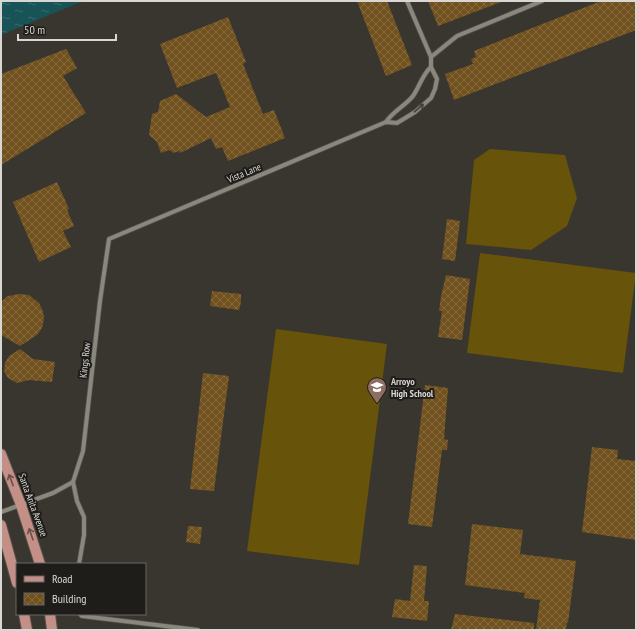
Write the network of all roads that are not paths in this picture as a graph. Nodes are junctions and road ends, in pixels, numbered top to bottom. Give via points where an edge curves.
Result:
1 (407, 1) edge
2 (542, 1) edge
3 (537, 2) edge
4 (431, 57) junction
5 (431, 67) junction
6 (386, 122) junction
7 (109, 239) joint
8 (1, 454) edge
9 (73, 482) junction
10 (21, 505) junction
11 (1, 512) edge
12 (1, 525) edge
13 (40, 563) edge
14 (79, 563) edge
15 (16, 578) edge
16 (24, 615) edge
17 (50, 615) edge
18 (81, 615) edge
19 (27, 630) edge
20 (52, 630) edge
21 (198, 630) edge

1 - 4 street
2 - 3 street
3 - 4 street via 457,36
4 - 5 street, Vista Lane
5 - 6 street, Vista Lane via 423,74 412,97 391,114
6 -> 5 street, Vista Lane via 397,124 431,98 437,79
6 - 7 street, Vista Lane
7 - 9 street, Kings Row via 83,451
10 -> 8 main road, Santa Anita Avenue
9 - 10 street
9 - 14 street via 84,517
10 - 11 street
13 -> 10 main road, Santa Anita Avenue
12 - 15 main road
16 - 19 main road
17 - 20 main road
18 - 21 street

